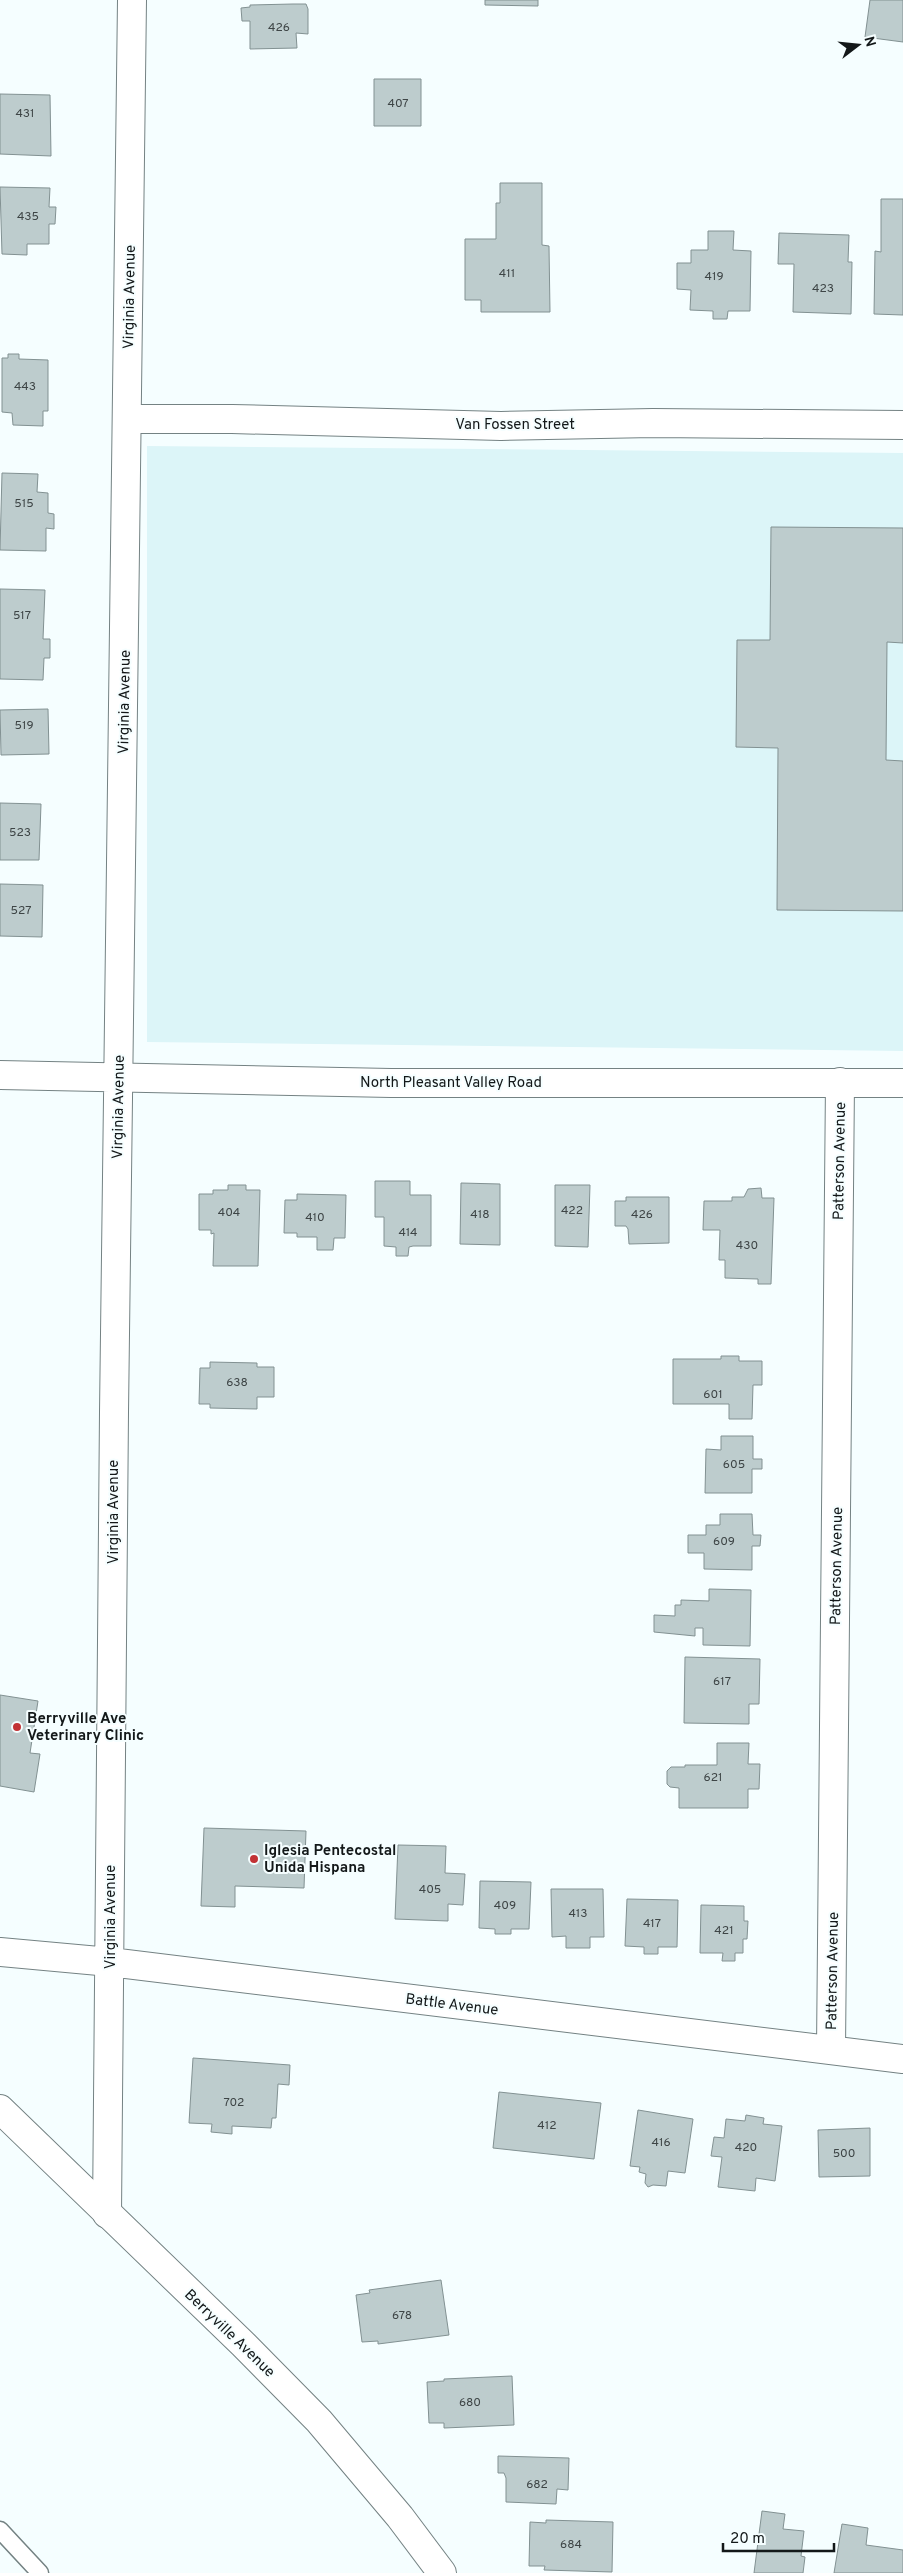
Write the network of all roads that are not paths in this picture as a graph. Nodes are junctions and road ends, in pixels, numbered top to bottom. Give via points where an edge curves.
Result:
1 (132, 0) edge
2 (127, 419) junction
3 (903, 425) edge
4 (0, 1075) edge
5 (119, 1077) junction
6 (840, 1082) junction
7 (903, 1083) edge
8 (0, 1952) edge
9 (110, 1962) junction
10 (831, 2050) junction
11 (903, 2059) edge
12 (0, 2109) edge
13 (107, 2214) junction
14 (0, 2530) edge
15 (40, 2573) edge
16 (442, 2573) edge

1 - 2 street, Virginia Avenue
2 - 3 street, Van Fossen Street via 232,418 501,426 653,423
2 - 5 street, Virginia Avenue
4 - 5 street, North Pleasant Valley Road
5 - 6 street, North Pleasant Valley Road via 391,1083
5 - 9 street, Virginia Avenue
6 - 7 street, North Pleasant Valley Road
6 - 10 street, Patterson Avenue
8 - 9 street, Battle Avenue
9 - 10 street, Battle Avenue
9 - 13 street, Virginia Avenue
10 - 11 street, Battle Avenue
12 - 13 street, Berryville Avenue
13 - 16 street, Berryville Avenue via 319,2421 400,2517
14 - 15 lane

